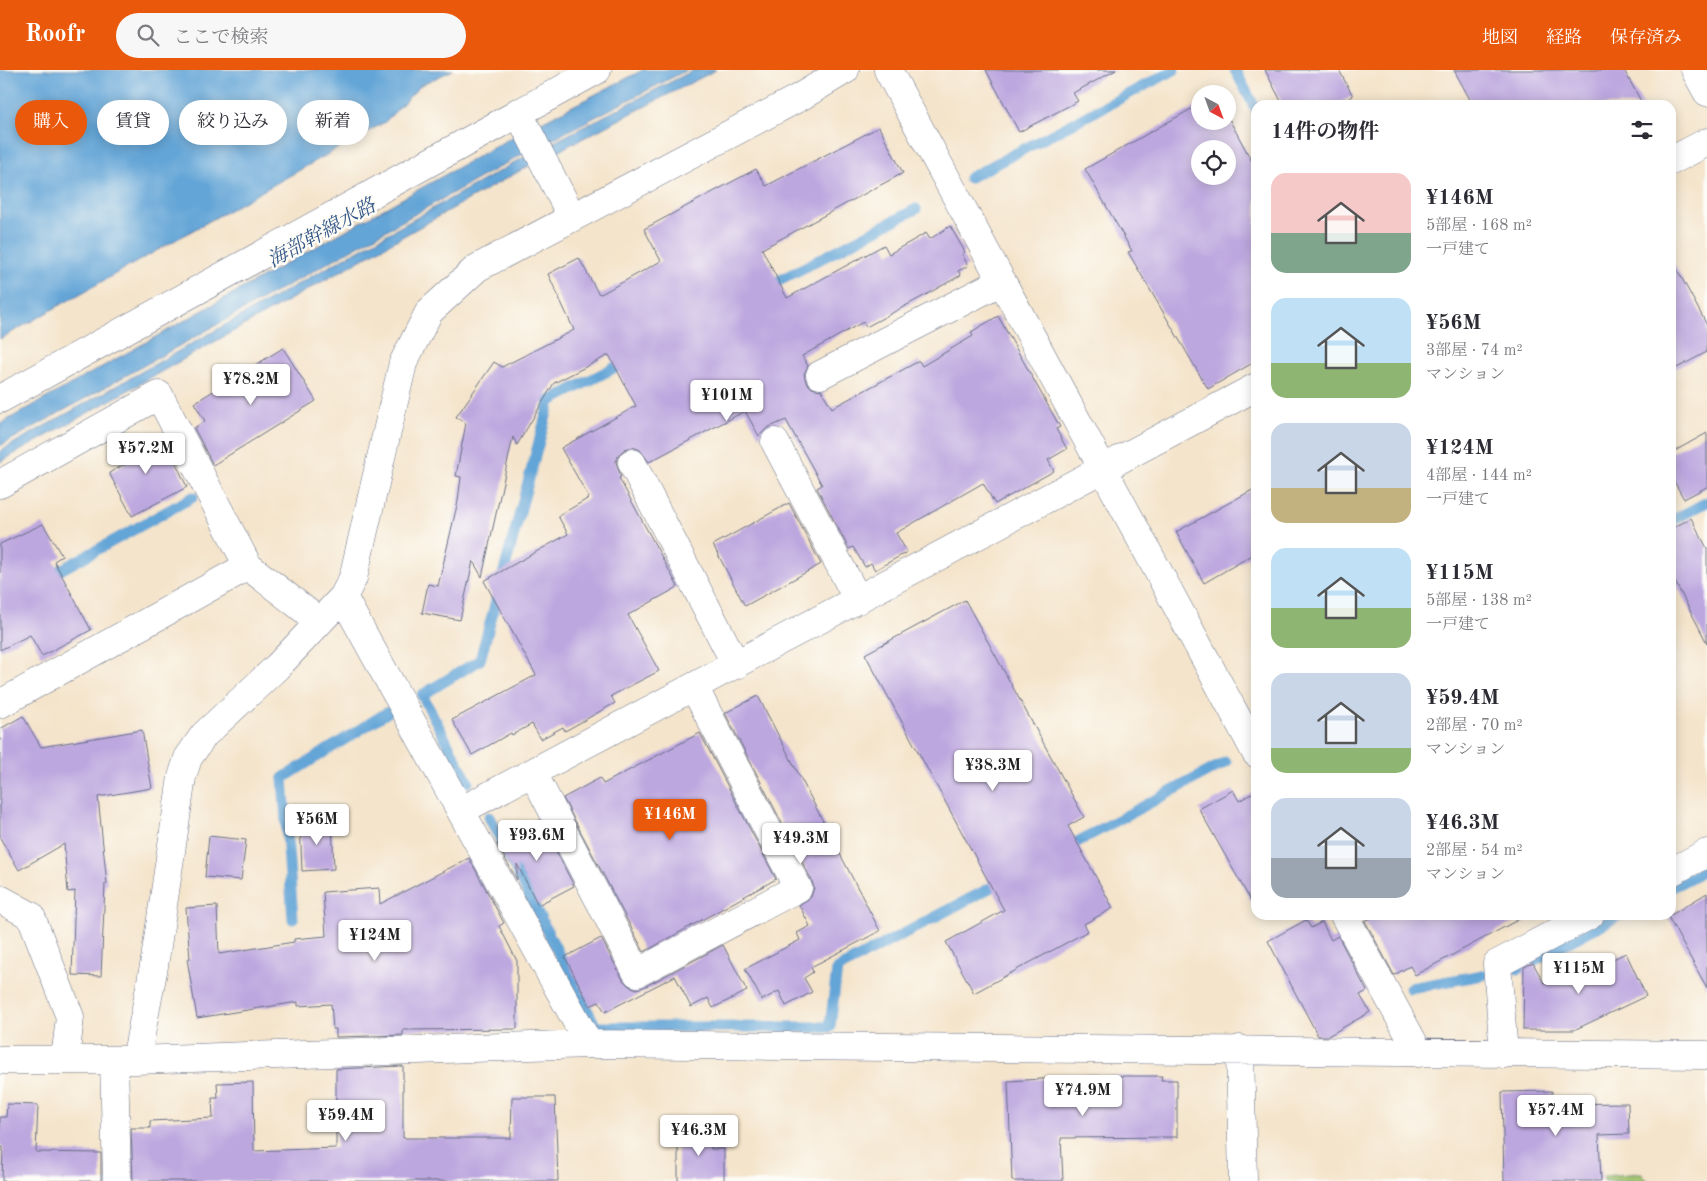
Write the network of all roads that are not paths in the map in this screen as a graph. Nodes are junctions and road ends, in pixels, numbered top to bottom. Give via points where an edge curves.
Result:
1 (597, 70) edge
2 (845, 70) edge
3 (888, 70) edge
4 (1696, 70) edge
5 (1707, 92) edge
6 (521, 118) junction
7 (1707, 142) edge
8 (1676, 158) edge
9 (572, 217) junction
10 (1002, 281) junction
11 (820, 375) dead end
12 (1251, 390) edge
13 (0, 399) edge
14 (775, 442) dead end
15 (632, 463) dead end
16 (1104, 470) junction
17 (0, 484) edge
18 (248, 566) junction
19 (343, 597) junction
20 (858, 600) junction
21 (319, 621) junction
22 (736, 665) junction
23 (694, 687) junction
24 (0, 704) edge
25 (1251, 744) edge
26 (533, 773) junction
27 (462, 810) junction
28 (1707, 853) edge
29 (1676, 869) edge
30 (0, 899) edge
31 (1347, 920) edge
32 (1573, 920) edge
33 (589, 1044) junction
34 (1240, 1049) junction
35 (1419, 1054) junction
36 (1504, 1054) junction
37 (1707, 1054) edge
38 (0, 1060) edge
39 (64, 1060) junction
40 (125, 1060) junction
41 (117, 1181) edge
42 (1243, 1181) edge

1 - 6 street
2 - 9 street
3 - 10 street
4 - 5 street
6 - 9 street
6 - 13 street
7 - 8 street
9 - 19 street via 477,268 429,312 403,364 353,578
10 - 11 street
10 - 16 street
12 - 16 street
14 - 20 street
15 - 22 street
16 - 20 street
16 - 25 street
17 - 18 street via 159,395
18 - 21 street
18 - 24 street
19 - 21 street
19 - 27 street
20 - 22 street
21 - 40 street via 278,667 204,735 188,758 182,777 154,966
22 - 23 street
23 - 26 street
23 - 26 street via 798,888 637,973
26 - 27 street
27 - 33 street
28 - 29 street
30 - 39 street via 31,916 70,1017
31 - 35 street
32 - 36 street via 1497,964
33 - 34 street
33 - 40 street
34 - 35 street
34 - 42 street
35 - 36 street
36 - 37 street
38 - 39 street
39 - 40 street
40 - 41 street

